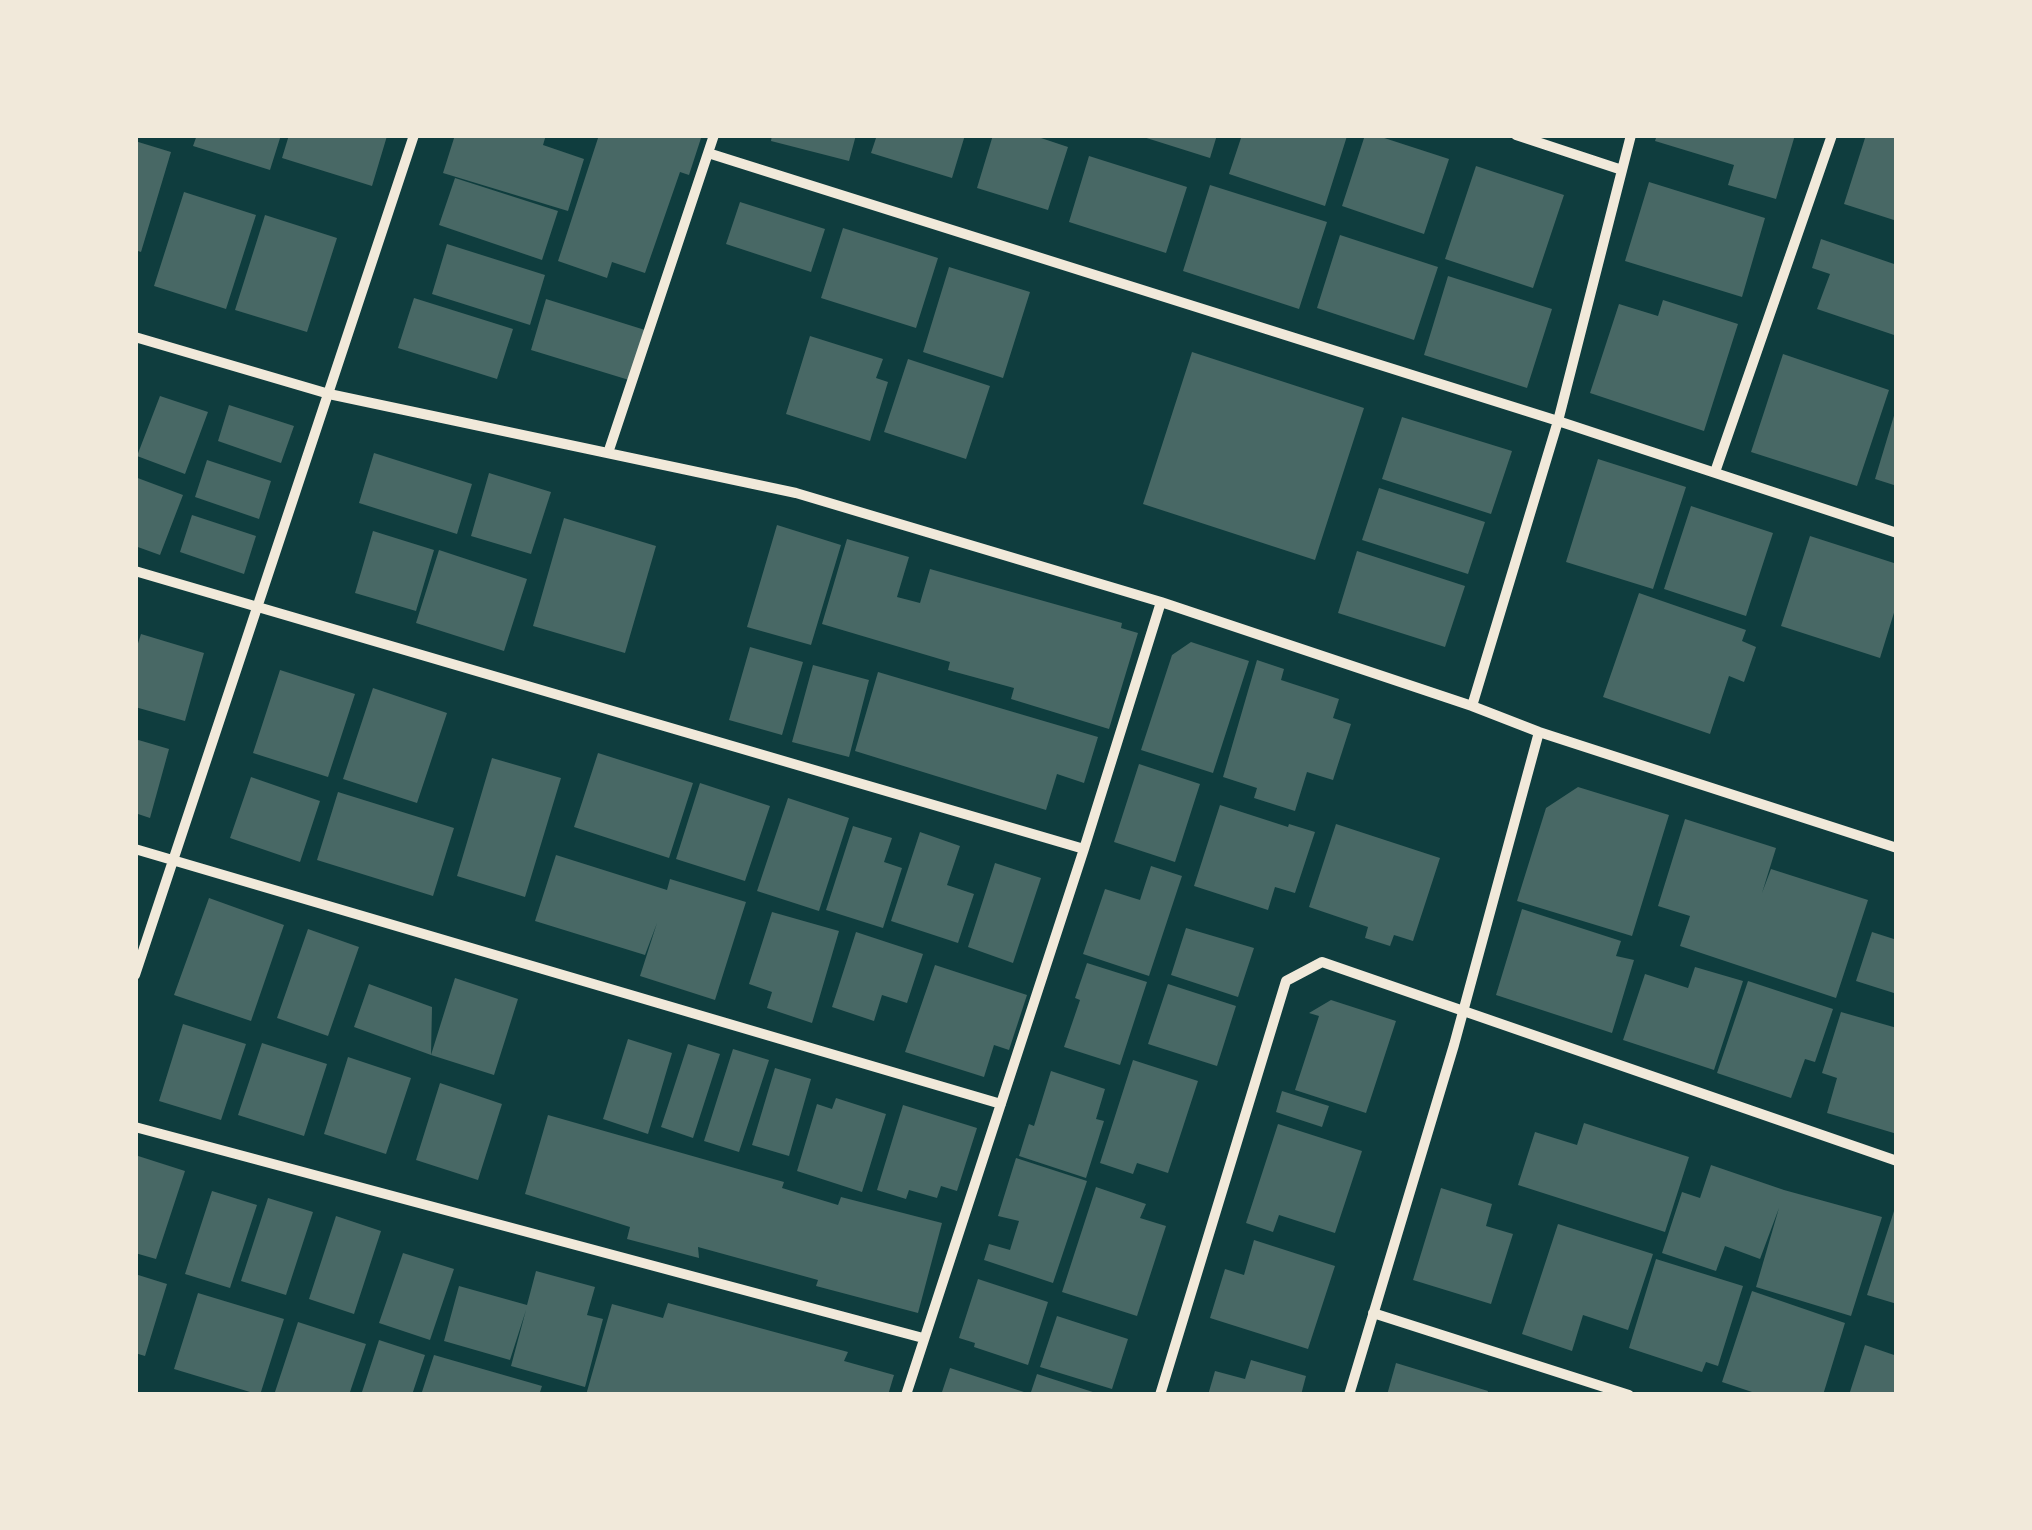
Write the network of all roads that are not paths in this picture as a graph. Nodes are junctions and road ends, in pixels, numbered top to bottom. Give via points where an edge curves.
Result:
1 (414, 135) edge
2 (714, 135) edge
3 (1516, 135) edge
4 (1631, 135) edge
5 (1832, 135) edge
6 (708, 154) junction
7 (1622, 170) junction
8 (135, 337) edge
9 (329, 394) junction
10 (1558, 421) junction
11 (608, 453) junction
12 (1715, 472) junction
13 (1897, 533) edge
14 (135, 570) edge
15 (1160, 602) junction
16 (257, 608) junction
17 (1472, 706) junction
18 (1540, 732) junction
19 (1897, 848) edge
20 (135, 849) edge
21 (1084, 849) junction
22 (173, 862) junction
23 (135, 976) edge
24 (1462, 1011) junction
25 (1000, 1104) junction
26 (135, 1128) edge
27 (1897, 1161) edge
28 (1373, 1313) junction
29 (923, 1338) junction
30 (906, 1395) edge
31 (1160, 1395) edge
32 (1349, 1395) edge
33 (1629, 1395) edge

1 - 9 street
2 - 6 street
3 - 7 street
4 - 7 street
5 - 12 street
6 - 10 street
6 - 11 street
7 - 10 street
8 - 9 street
9 - 11 street
9 - 16 street
10 - 12 street
10 - 17 street
11 - 15 street via 796,493
12 - 13 street
14 - 16 street
15 - 17 street
15 - 21 street
16 - 21 street
16 - 22 street
17 - 18 street
18 - 19 street
18 - 24 street
20 - 22 street
21 - 25 street
22 - 23 street
22 - 25 street
24 - 27 street
24 - 28 street
24 - 31 street via 1322,962 1286,981
25 - 29 street
26 - 29 street
28 - 32 street
28 - 33 street
29 - 30 street

